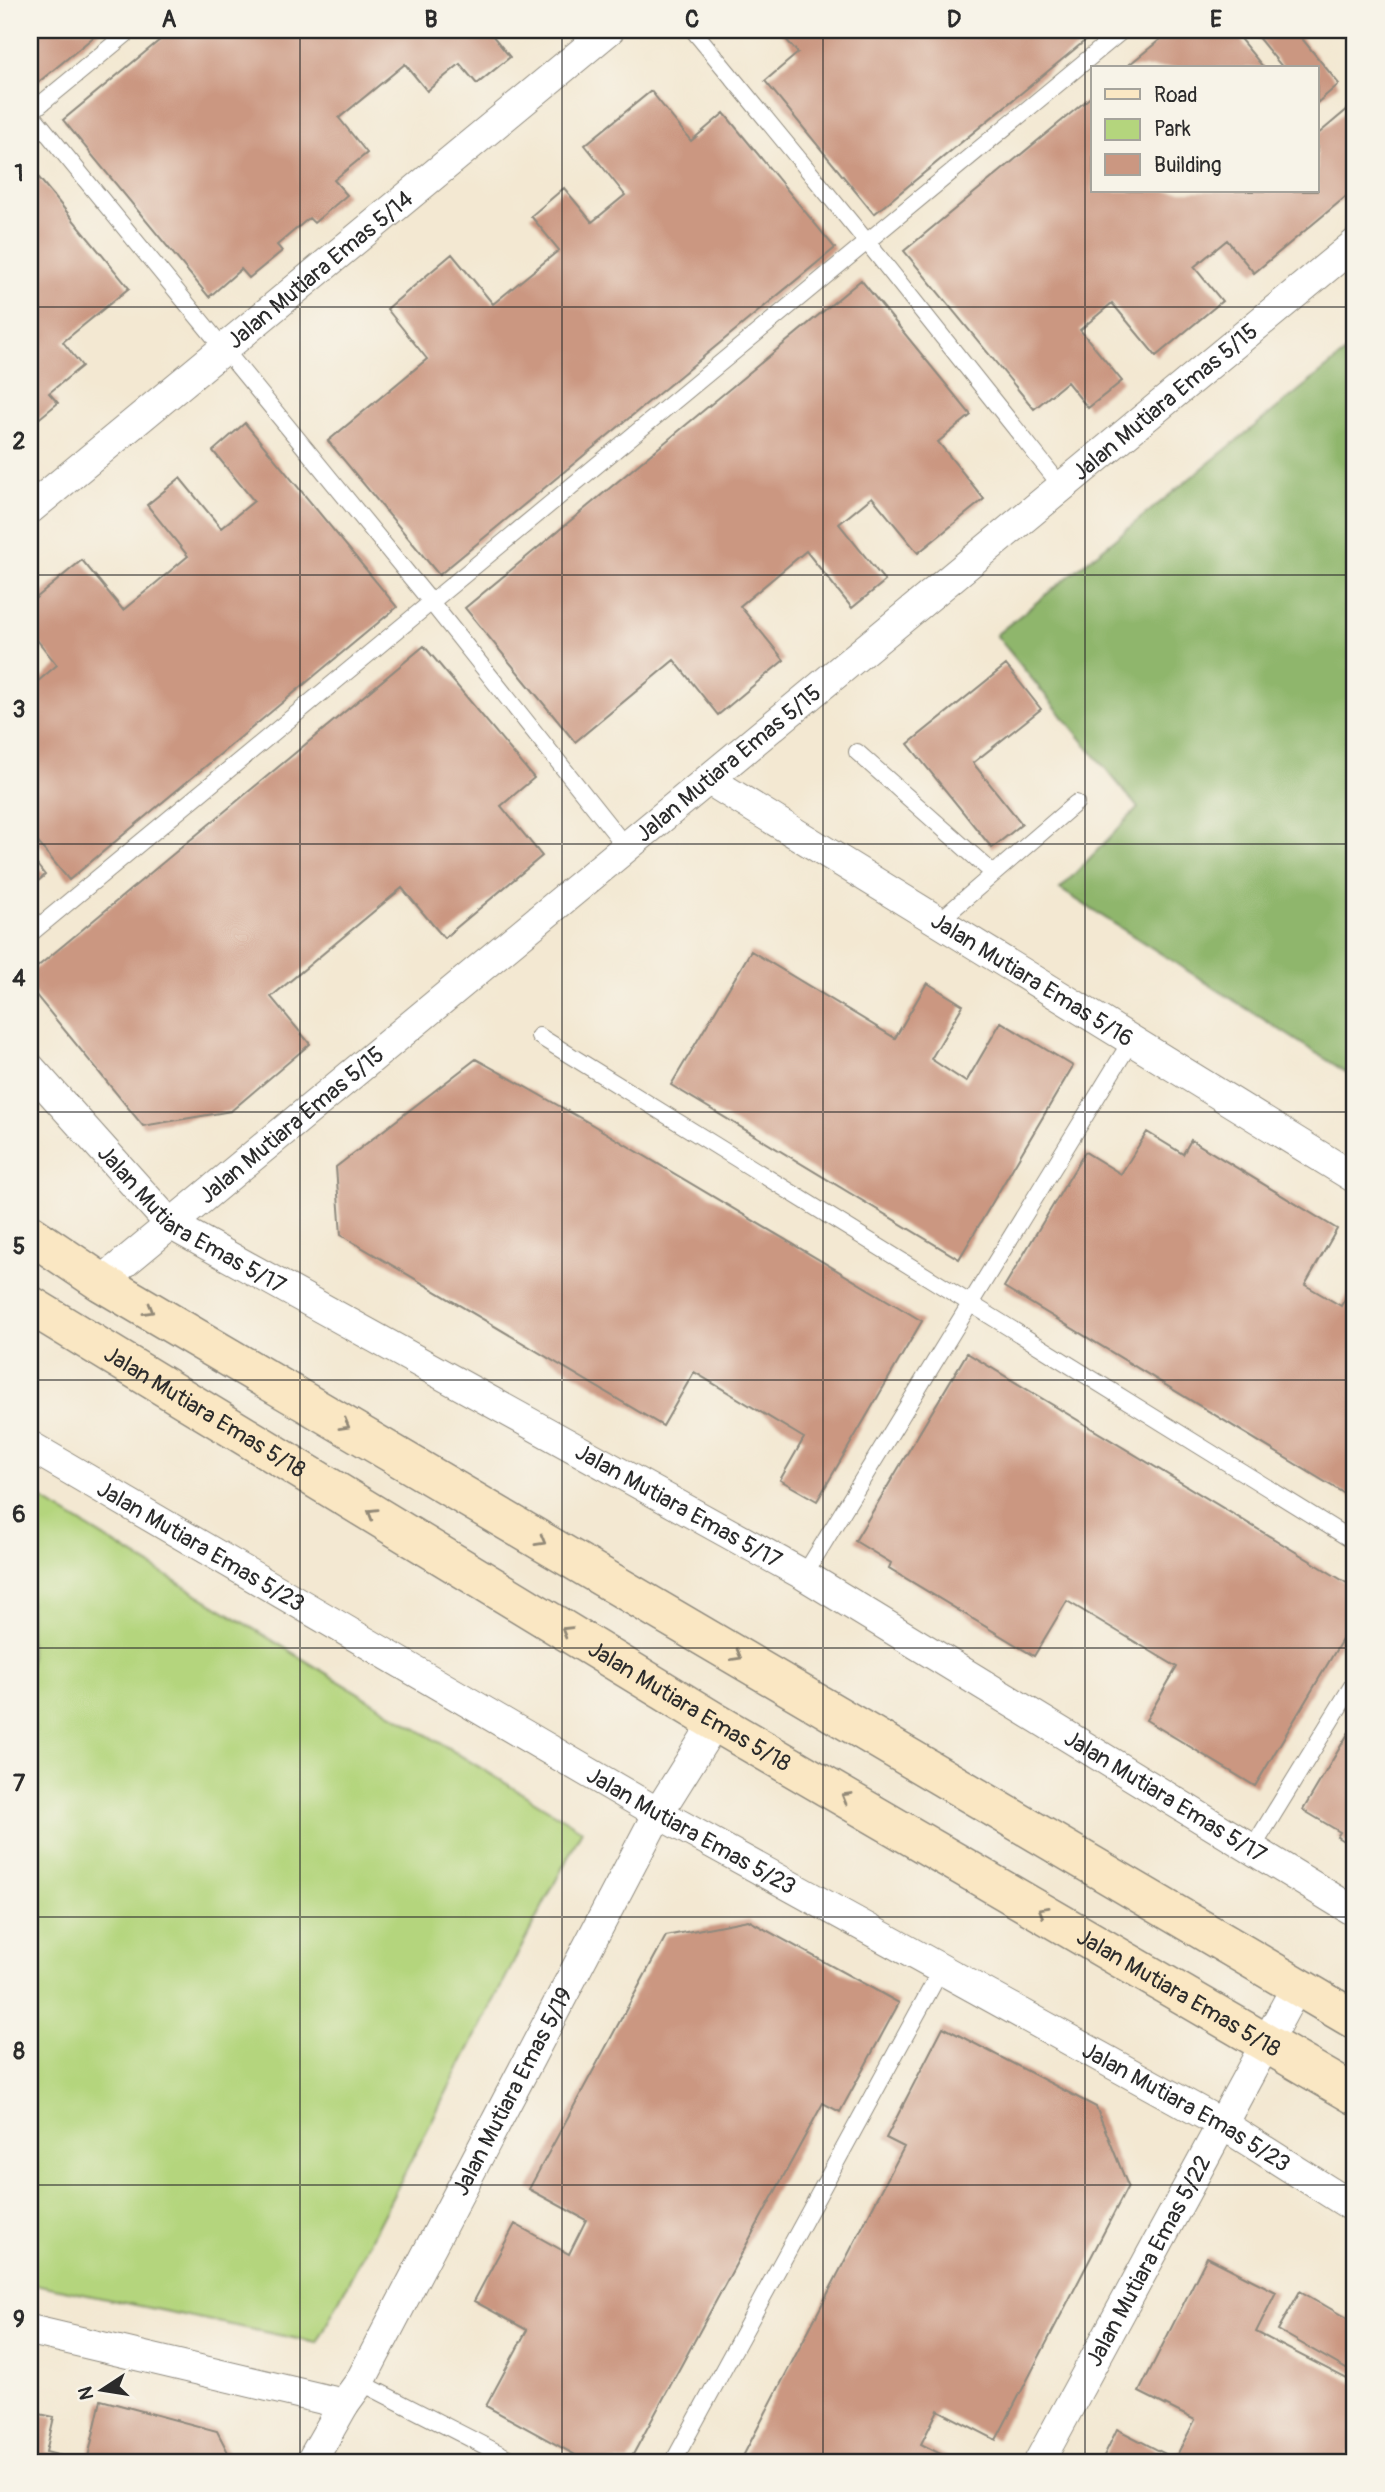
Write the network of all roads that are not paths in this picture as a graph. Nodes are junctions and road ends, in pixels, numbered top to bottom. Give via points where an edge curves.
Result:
1 (131, 30) edge
2 (609, 30) edge
3 (693, 30) edge
4 (1123, 30) edge
5 (30, 113) edge
6 (867, 242) junction
7 (1355, 244) edge
8 (223, 349) junction
9 (1062, 487) junction
10 (30, 509) edge
11 (431, 602) junction
12 (857, 752) dead end
13 (709, 780) junction
14 (1076, 803) dead end
15 (626, 847) junction
16 (993, 873) junction
17 (938, 922) junction
18 (30, 934) edge
19 (539, 1036) dead end
20 (1131, 1041) junction
21 (30, 1068) edge
22 (1355, 1178) edge
23 (170, 1224) junction
24 (30, 1234) edge
25 (101, 1282) junction
26 (971, 1303) junction
27 (30, 1305) edge
28 (30, 1446) edge
29 (1355, 1542) edge
30 (804, 1575) junction
31 (1355, 1681) edge
32 (716, 1722) junction
33 (659, 1813) junction
34 (1252, 1849) junction
35 (1355, 1912) edge
36 (942, 1968) junction
37 (1297, 1986) junction
38 (1355, 2020) edge
39 (1267, 2041) junction
40 (1355, 2095) edge
41 (1222, 2124) junction
42 (1355, 2208) edge
43 (30, 2330) edge
44 (352, 2393) junction
45 (311, 2462) edge
46 (516, 2462) edge
47 (673, 2462) edge
48 (1039, 2462) edge

1 - 5 lane
2 - 8 street, Jalan Mutiara Emas 5/14
3 - 6 lane
4 - 6 lane
5 - 8 lane
6 - 9 lane
6 - 11 lane
7 - 9 street, Jalan Mutiara Emas 5/15
8 - 10 street, Jalan Mutiara Emas 5/14
8 - 11 lane
9 - 13 street, Jalan Mutiara Emas 5/15
11 - 15 lane
11 - 18 lane
12 - 16 lane
13 - 15 street, Jalan Mutiara Emas 5/15
13 - 17 street, Jalan Mutiara Emas 5/16
14 - 16 lane
15 - 23 street, Jalan Mutiara Emas 5/15
16 - 17 lane
17 - 20 street, Jalan Mutiara Emas 5/16
19 - 26 lane
20 - 22 street, Jalan Mutiara Emas 5/16
20 - 26 lane
21 - 23 street, Jalan Mutiara Emas 5/17
23 - 25 street, Jalan Mutiara Emas 5/15
23 - 30 street, Jalan Mutiara Emas 5/17
24 - 25 street
25 -> 37 street
26 - 29 lane
26 - 30 lane
32 -> 27 street, Jalan Mutiara Emas 5/18
28 - 33 street, Jalan Mutiara Emas 5/23
30 - 34 street, Jalan Mutiara Emas 5/17
31 - 34 lane
32 - 33 street, Jalan Mutiara Emas 5/19
39 -> 32 street, Jalan Mutiara Emas 5/18
33 - 36 street, Jalan Mutiara Emas 5/23
33 - 44 street, Jalan Mutiara Emas 5/19
34 - 35 street, Jalan Mutiara Emas 5/17
36 - 41 street, Jalan Mutiara Emas 5/23
36 - 47 lane
37 - 38 street
37 - 39 street, Jalan Mutiara Emas 5/22
39 - 40 street, Jalan Mutiara Emas 5/18
39 - 41 street, Jalan Mutiara Emas 5/22
41 - 42 street, Jalan Mutiara Emas 5/23
41 - 48 street, Jalan Mutiara Emas 5/22
43 - 44 street
44 - 45 street, Jalan Mutiara Emas 5/19
44 - 46 lane

